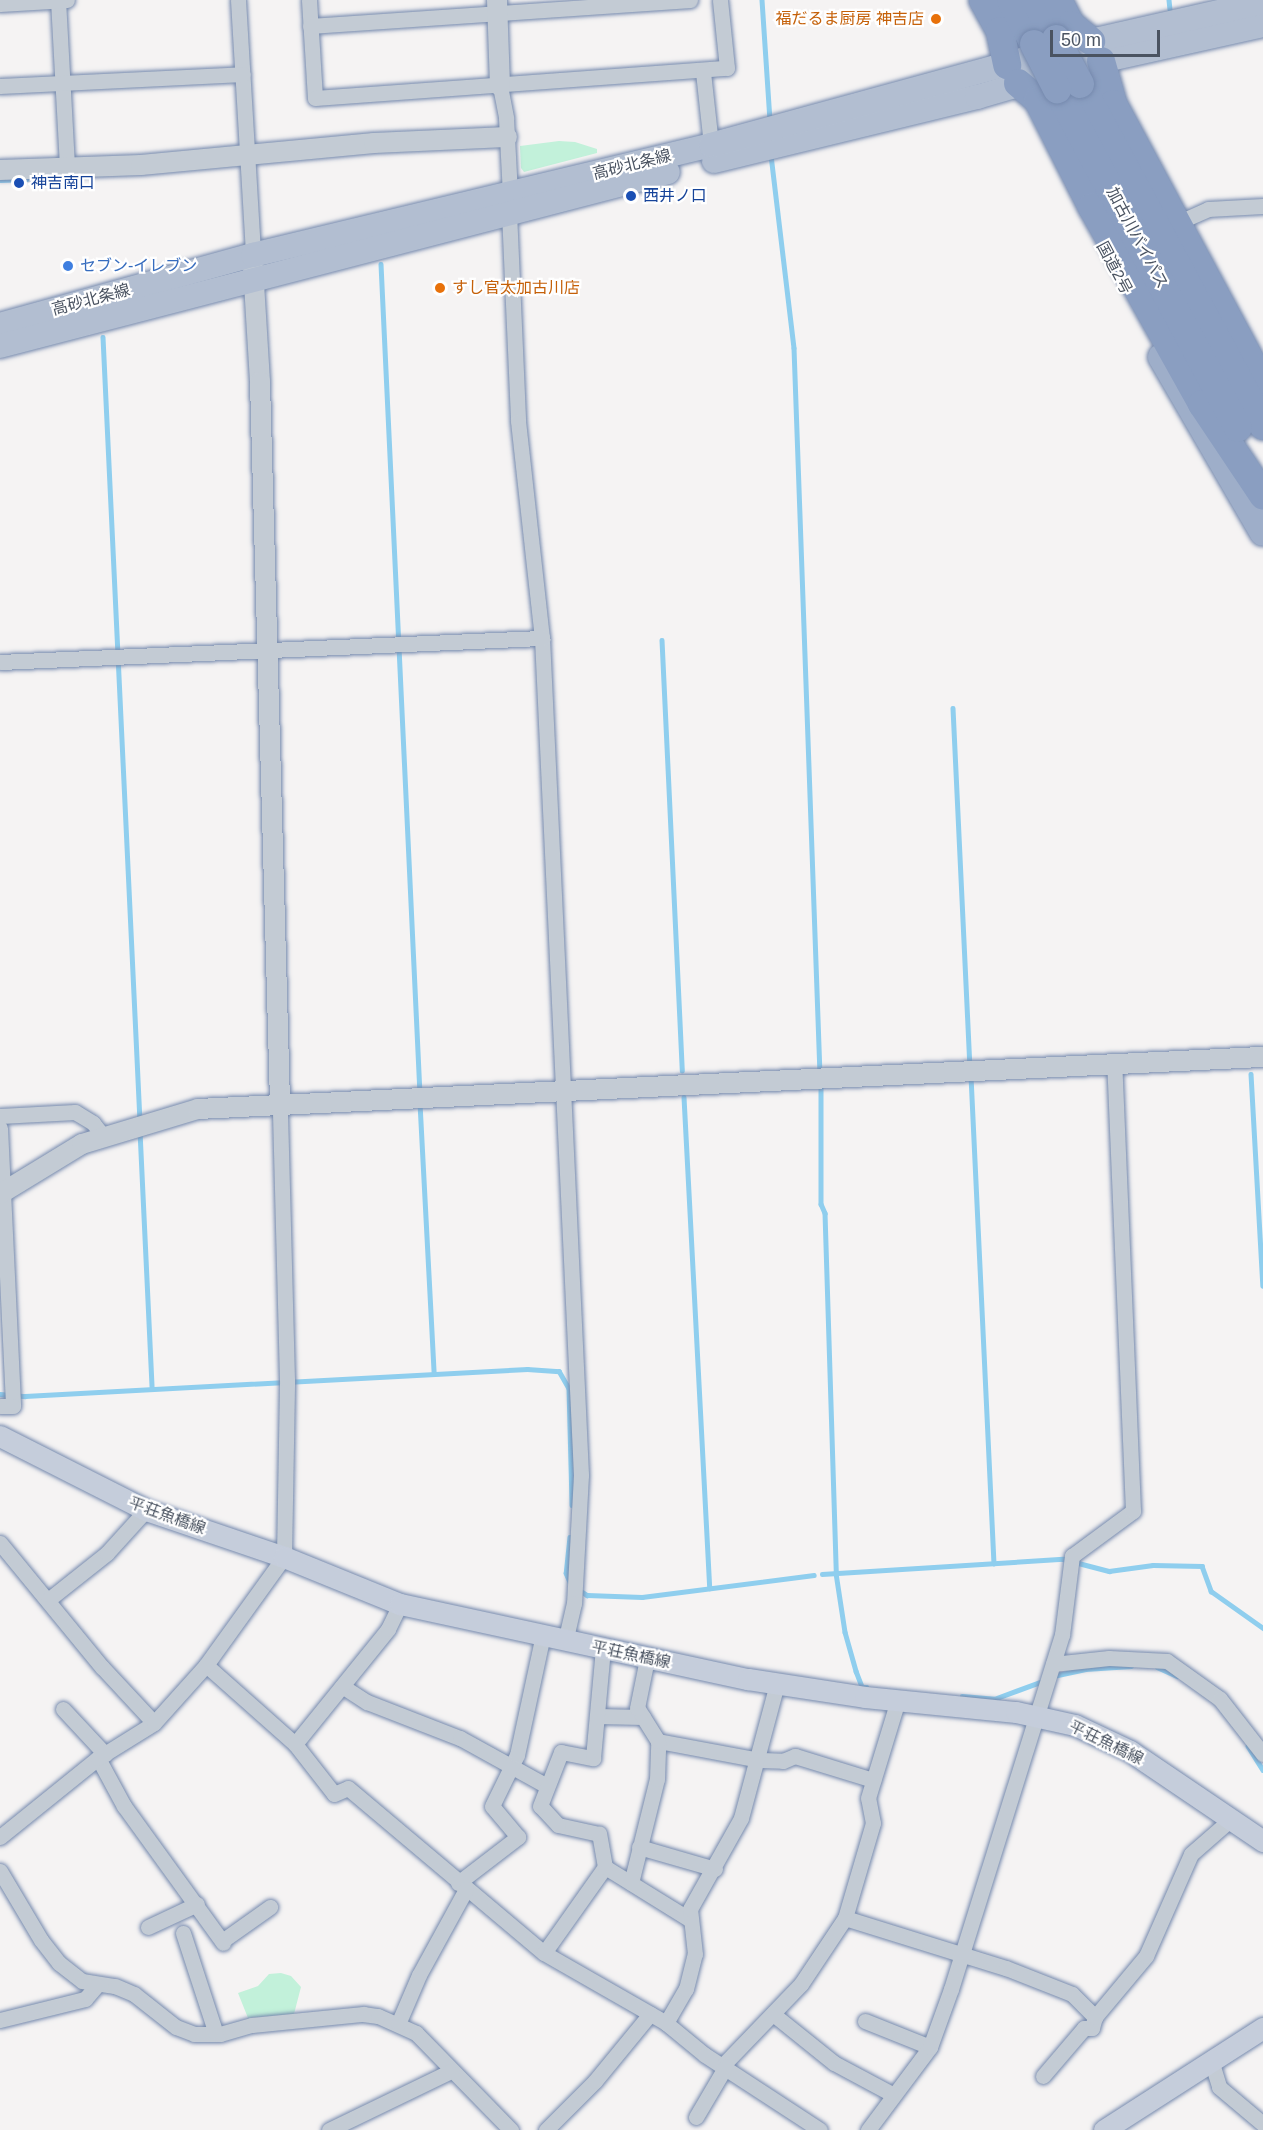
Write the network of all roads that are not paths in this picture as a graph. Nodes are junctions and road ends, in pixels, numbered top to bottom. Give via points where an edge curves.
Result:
1 (58, 0) edge
2 (68, 0) edge
3 (238, 0) edge
4 (309, 0) edge
5 (690, 0) edge
6 (720, 0) edge
7 (970, 0) edge
8 (983, 0) edge
9 (1011, 0) edge
10 (1035, 0) edge
11 (1058, 0) edge
12 (1074, 0) edge
13 (0, 4) edge
14 (497, 7) edge
15 (1261, 7) edge
16 (310, 26) junction
17 (1045, 42) junction
18 (1096, 51) junction
19 (703, 72) junction
20 (243, 74) junction
21 (1013, 74) junction
22 (63, 82) junction
23 (0, 86) edge
24 (500, 86) junction
25 (1069, 86) junction
26 (507, 137) junction
27 (770, 138) junction
28 (711, 145) junction
29 (247, 153) junction
30 (67, 165) junction
31 (0, 170) edge
32 (509, 203) junction
33 (1263, 206) edge
34 (1188, 218) junction
35 (253, 255) junction
36 (253, 282) junction
37 (0, 325) edge
38 (0, 346) edge
39 (1262, 353) edge
40 (1263, 384) edge
41 (1263, 426) edge
42 (1263, 475) edge
43 (1263, 495) edge
44 (1263, 533) edge
45 (542, 638) junction
46 (265, 650) junction
47 (0, 662) edge
48 (1263, 1057) edge
49 (1114, 1064) junction
50 (566, 1090) junction
51 (280, 1104) junction
52 (0, 1116) edge
53 (0, 1128) edge
54 (103, 1136) junction
55 (1, 1193) edge
56 (7, 1406) edge
57 (0, 1436) edge
58 (146, 1510) junction
59 (2, 1551) edge
60 (284, 1557) junction
61 (48, 1600) junction
62 (400, 1604) junction
63 (543, 1635) junction
64 (565, 1641) junction
65 (603, 1649) junction
66 (647, 1659) junction
67 (206, 1665) junction
68 (1050, 1675) junction
69 (777, 1684) junction
70 (342, 1686) junction
71 (898, 1700) junction
72 (63, 1708) dead end
73 (597, 1716) junction
74 (1035, 1716) junction
75 (643, 1717) junction
76 (154, 1723) junction
77 (658, 1741) junction
78 (295, 1744) junction
79 (1263, 1754) edge
80 (101, 1756) junction
81 (760, 1760) junction
82 (513, 1766) junction
83 (873, 1780) junction
84 (547, 1786) junction
85 (1231, 1819) junction
86 (1, 1834) edge
87 (1263, 1841) edge
88 (639, 1847) junction
89 (605, 1867) junction
90 (715, 1869) junction
91 (0, 1871) edge
92 (631, 1883) junction
93 (462, 1886) junction
94 (197, 1904) junction
95 (270, 1907) dead end
96 (845, 1918) junction
97 (689, 1919) junction
98 (148, 1927) dead end
99 (183, 1933) dead end
100 (544, 1953) junction
101 (960, 1955) junction
102 (97, 1985) junction
103 (650, 2014) junction
104 (773, 2014) junction
105 (1095, 2017) junction
106 (0, 2020) edge
107 (865, 2021) dead end
108 (398, 2024) junction
109 (666, 2024) junction
110 (1263, 2028) edge
111 (216, 2034) junction
112 (930, 2047) junction
113 (1210, 2060) junction
114 (725, 2065) junction
115 (452, 2071) junction
116 (1043, 2076) dead end
117 (892, 2094) junction
118 (696, 2117) dead end
119 (1259, 2121) edge
120 (329, 2130) edge
121 (511, 2130) edge
122 (546, 2130) edge
123 (820, 2130) edge
124 (868, 2130) edge
125 (1104, 2130) edge
126 (1244, 2130) edge

1 - 2 street
1 - 13 street
1 - 22 street
3 - 20 street
4 - 16 street
5 - 14 street
6 - 19 street via 727,69
7 - 21 highway, 国道2号
8 - 21 highway via 1000,31
9 - 17 highway, 加古川バイパス
10 - 17 highway, 加古川バイパス
11 - 18 highway via 1071,25
12 - 18 highway
14 - 16 street
14 - 24 street
15 - 18 main road, 高砂北条線
16 - 24 street via 315,98
17 - 25 highway, 加古川バイパス, bridge
18 - 21 main road, 高砂北条線
18 - 34 highway via 1125,96
18 - 40 highway via 1113,104
19 - 24 street
19 - 28 street
20 - 22 street
20 - 29 street
21 - 27 main road, 高砂北条線
21 - 43 highway via 1038,99 1092,207 1202,404
21 - 44 highway, 国道2号 via 1180,394
22 - 23 street
22 - 30 street
24 - 26 street
25 - 41 highway, 加古川バイパス
25 - 42 highway, 加古川バイパス
26 - 29 street
26 - 32 street
27 - 28 main road, 高砂北条線
27 - 32 main road, 高砂北条線
28 - 32 main road, 高砂北条線
29 - 30 street via 141,165
29 - 35 street
30 - 31 street
32 - 35 main road, 高砂北条線
32 - 36 main road, 高砂北条線
32 - 45 street via 518,422
33 - 34 street via 1208,209
34 - 39 highway
35 - 36 street
35 - 37 main road, 高砂北条線
36 - 38 main road, 高砂北条線
36 - 46 street via 260,382
45 - 46 street
45 - 50 street
46 - 47 street
46 - 51 street
48 - 49 street
49 - 50 street
49 - 68 street via 1133,1511 1071,1563 1062,1635
50 - 51 street
50 - 64 street via 581,1475 574,1598
51 - 54 street via 198,1109
51 - 60 street via 286,1375
52 - 54 street via 75,1112 93,1123
53 - 55 street
54 - 55 street via 82,1144
55 - 56 street via 13,1389
57 - 58 main road, 平荘魚橋線
58 - 60 main road, 平荘魚橋線
58 - 61 street via 107,1553
59 - 61 street
60 - 62 main road, 平荘魚橋線
60 - 67 street
61 - 76 street
62 - 63 main road, 平荘魚橋線
62 - 70 street via 388,1629
63 - 64 main road, 平荘魚橋線
63 - 82 street
64 - 65 main road, 平荘魚橋線
65 - 66 main road, 平荘魚橋線
65 - 73 street
66 - 69 main road, 平荘魚橋線
66 - 75 street via 638,1708
67 - 76 street
67 - 78 street
68 - 74 street
68 - 79 street via 1109,1658 1167,1661 1220,1699
69 - 71 main road, 平荘魚橋線
69 - 81 street
70 - 78 street
70 - 82 street via 367,1702 460,1738
71 - 74 main road, 平荘魚橋線
71 - 83 street
72 - 80 street
73 - 75 street
73 - 84 street via 593,1758 561,1752
74 - 85 main road, 平荘魚橋線 via 1075,1725 1130,1751
74 - 101 street
75 - 77 street
76 - 80 street
77 - 81 street
77 - 88 street via 657,1779
78 - 93 street via 334,1794 348,1788 410,1836
80 - 86 street
80 - 94 street via 124,1806
81 - 83 street via 783,1761 795,1756
81 - 90 street via 741,1818
82 - 84 street
82 - 93 street via 492,1806 518,1837
83 - 96 street via 867,1798 871,1833
84 - 89 street via 542,1810 558,1825 599,1834
85 - 87 main road, 平荘魚橋線
85 - 105 street via 1191,1854 1146,1956
88 - 90 street
88 - 92 street
89 - 92 street
89 - 100 street
90 - 97 street via 694,1900
91 - 102 street via 59,1963 82,1981
92 - 97 street
93 - 100 street
93 - 108 street
94 - 95 street via 223,1942
94 - 98 street
96 - 101 street
96 - 104 street via 801,1984
97 - 109 street via 696,1954 686,1989
99 - 111 street
100 - 103 street
101 - 105 street via 984,1960 1072,1994
101 - 112 street
102 - 106 street via 84,1999
102 - 111 street via 115,1986 134,1994 176,2027 194,2034
103 - 109 street
103 - 122 street via 595,2081
104 - 114 street
104 - 117 street via 834,2063
105 - 116 street via 1092,2028 1084,2028
107 - 112 street
108 - 111 street via 363,2014 252,2025
108 - 115 street via 416,2033
109 - 114 street
110 - 113 main road
112 - 117 street
113 - 119 street via 1220,2087
113 - 125 main road
114 - 118 street
114 - 123 street
115 - 120 street
115 - 121 street
117 - 124 street
119 - 126 street

